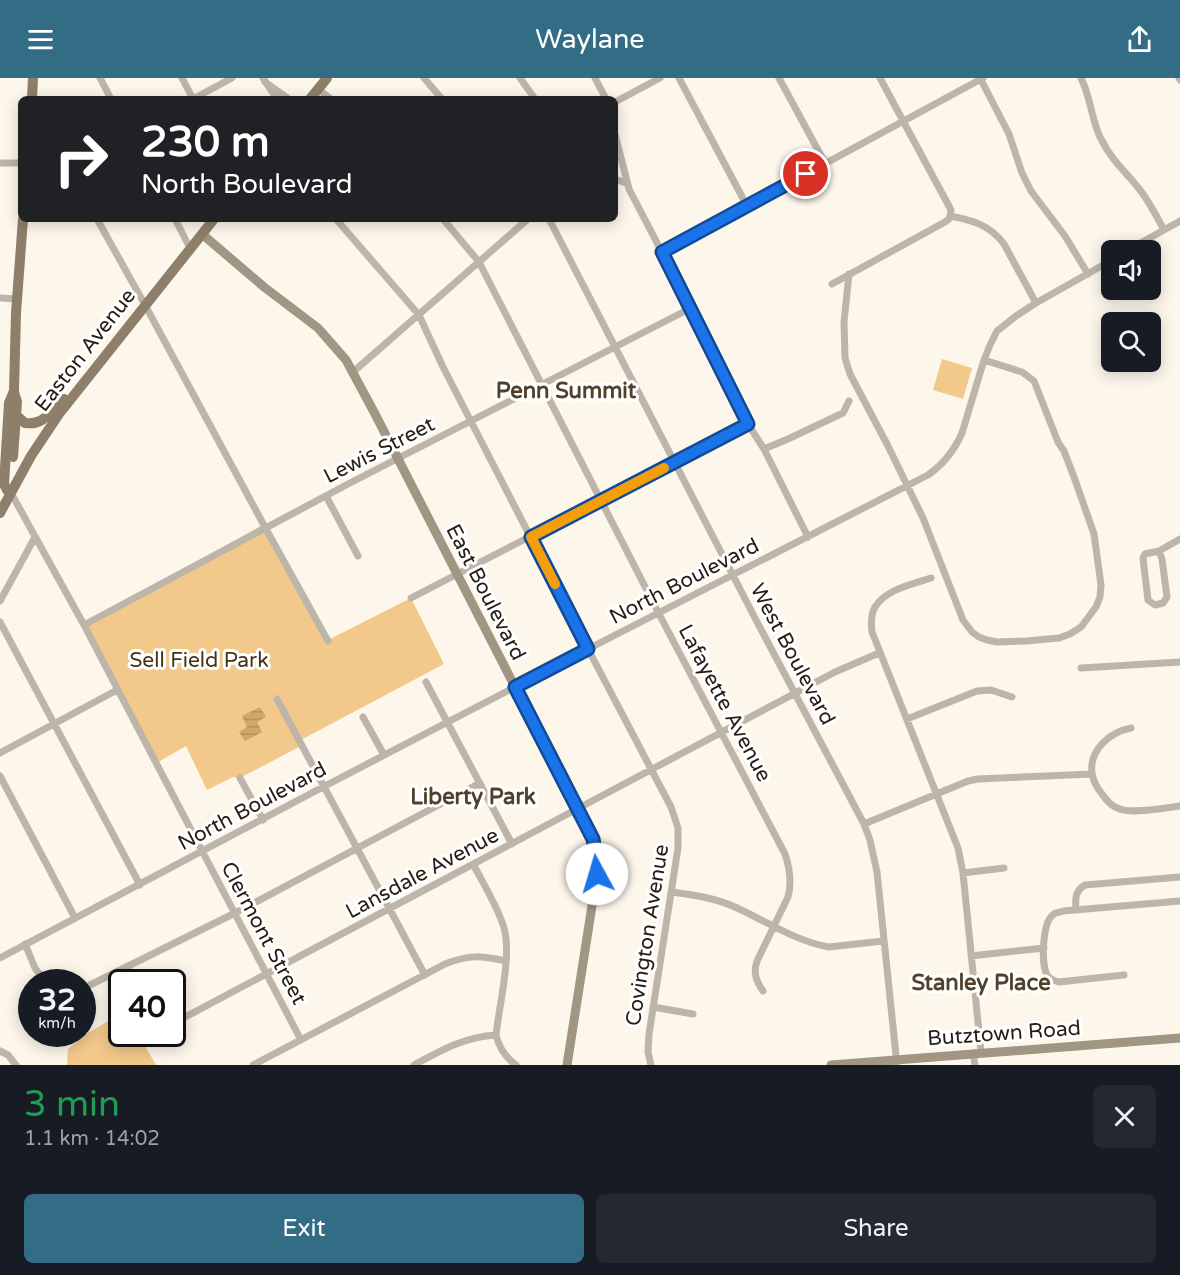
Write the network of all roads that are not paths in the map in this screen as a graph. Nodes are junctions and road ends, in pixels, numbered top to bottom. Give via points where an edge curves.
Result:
1 (33, 78) edge
2 (100, 78) edge
3 (182, 78) edge
4 (232, 78) edge
5 (327, 78) edge
6 (424, 78) edge
7 (520, 78) edge
8 (595, 78) edge
9 (660, 78) edge
10 (679, 78) edge
11 (779, 78) edge
12 (880, 78) edge
13 (982, 78) edge
14 (1081, 78) edge
15 (264, 80) edge
16 (318, 89) junction
17 (32, 96) edge
18 (109, 96) edge
19 (191, 96) edge
20 (199, 96) edge
21 (274, 96) edge
22 (285, 96) edge
23 (312, 96) edge
24 (327, 96) edge
25 (439, 96) edge
26 (533, 96) edge
27 (604, 96) edge
28 (618, 100) edge
29 (903, 121) junction
30 (618, 145) edge
31 (0, 162) edge
32 (18, 163) edge
33 (825, 163) junction
34 (618, 180) edge
35 (626, 183) junction
36 (747, 206) junction
37 (950, 216) junction
38 (1180, 221) edge
39 (23, 222) edge
40 (99, 222) edge
41 (177, 222) edge
42 (212, 222) edge
43 (339, 222) edge
44 (446, 222) edge
45 (525, 222) edge
46 (551, 222) edge
47 (1164, 230) junction
48 (202, 234) junction
49 (1146, 240) edge
50 (190, 248) junction
51 (662, 252) junction
52 (479, 262) junction
53 (1101, 266) edge
54 (849, 274) junction
55 (1088, 274) junction
56 (832, 284) dead end
57 (0, 298) edge
58 (17, 299) junction
59 (1036, 303) junction
60 (146, 305) junction
61 (691, 308) junction
62 (419, 315) junction
63 (615, 347) junction
64 (984, 360) junction
65 (353, 372) junction
66 (542, 385) junction
67 (14, 391) junction
68 (75, 392) junction
69 (849, 401) dead end
70 (16, 415) junction
71 (472, 421) junction
72 (748, 424) junction
73 (764, 449) junction
74 (398, 459) junction
75 (674, 463) junction
76 (908, 486) junction
77 (11, 493) junction
78 (326, 496) junction
79 (601, 501) junction
80 (0, 513) edge
81 (266, 529) junction
82 (35, 537) junction
83 (531, 537) junction
84 (808, 537) junction
85 (1180, 539) edge
86 (1158, 551) junction
87 (358, 556) dead end
88 (457, 575) junction
89 (733, 575) junction
90 (931, 578) dead end
91 (411, 598) dead end
92 (0, 601) edge
93 (658, 612) junction
94 (0, 622) edge
95 (84, 626) junction
96 (328, 641) dead end
97 (588, 649) junction
98 (879, 653) junction
99 (1180, 663) edge
100 (1081, 668) dead end
101 (426, 682) dead end
102 (515, 687) junction
103 (117, 690) junction
104 (795, 694) junction
105 (1012, 697) dead end
106 (277, 699) dead end
107 (363, 717) dead end
108 (907, 719) junction
109 (447, 722) junction
110 (55, 724) junction
111 (1131, 728) dead end
112 (721, 733) junction
113 (0, 753) edge
114 (384, 755) junction
115 (652, 770) junction
116 (1092, 774) junction
117 (0, 776) edge
118 (240, 778) dead end
119 (480, 783) junction
120 (324, 787) junction
121 (937, 793) junction
122 (1180, 806) edge
123 (578, 808) junction
124 (262, 820) junction
125 (864, 824) junction
126 (512, 844) junction
127 (357, 848) junction
128 (203, 851) junction
129 (473, 864) junction
130 (1004, 868) dead end
131 (963, 873) junction
132 (1180, 877) edge
133 (140, 885) junction
134 (672, 892) junction
135 (1180, 901) edge
136 (390, 910) junction
137 (1076, 910) junction
138 (235, 913) junction
139 (75, 918) junction
140 (773, 926) junction
141 (883, 941) junction
142 (25, 944) junction
143 (1044, 948) junction
144 (971, 956) junction
145 (0, 958) edge
146 (506, 962) junction
147 (36, 969) edge
148 (267, 974) junction
149 (425, 975) junction
150 (1124, 975) dead end
151 (96, 982) edge
152 (763, 991) dead end
153 (653, 1007) junction
154 (693, 1014) dead end
155 (186, 1017) edge
156 (496, 1035) junction
157 (1180, 1038) edge
158 (302, 1040) junction
159 (0, 1050) edge
160 (977, 1053) junction
161 (896, 1062) edge
162 (16, 1065) edge
163 (253, 1065) edge
164 (414, 1065) edge
165 (516, 1065) edge
166 (567, 1065) edge
167 (651, 1065) edge
168 (832, 1065) edge
169 (975, 1065) edge

1 - 17 main road
2 - 18 street
3 - 19 street
4 - 20 street
5 - 16 main road
6 - 25 street
7 - 26 street
8 - 27 street
9 - 28 street
10 - 36 street
11 - 33 street
12 - 29 street
13 - 29 street
13 - 55 street via 1031,191
14 - 47 street via 1100,138 1115,163 1140,190
15 - 21 street
15 - 22 street
16 - 23 main road
16 - 24 street
29 - 33 street
29 - 37 street via 951,210
30 - 35 street
31 - 32 street
33 - 36 street
34 - 35 street
35 - 51 street
36 - 51 street
37 - 54 street
37 - 59 street via 980,223 999,237
38 - 47 street
39 - 58 main road
40 - 60 street
41 - 50 street
42 - 48 main road, Easton Avenue
43 - 62 street, Covington Avenue
44 - 52 street, Lafayette Avenue
45 - 52 street
46 - 63 street, West Boulevard
47 - 49 street
48 - 50 main road, Easton Avenue
48 - 65 street, East Boulevard via 318,328
50 - 60 main road, Easton Avenue
51 - 61 street
52 - 62 street
52 - 66 street, Lafayette Avenue
53 - 55 street, North Boulevard
54 - 56 street
54 - 76 street via 845,358
55 - 59 street, North Boulevard
57 - 58 street
58 - 67 main road
59 - 64 street, North Boulevard via 997,331
60 - 68 main road, Easton Avenue
60 - 81 street
61 - 63 street, Lewis Street
61 - 72 street
62 - 65 street
62 - 71 street, Covington Avenue
63 - 66 street, Lewis Street
63 - 75 street, West Boulevard
64 - 76 street, North Boulevard via 957,443 937,469
64 - 76 street via 1022,372 1034,381 1064,451 1094,534 1101,585 1101,597 1082,627 1059,638 997,642 979,637 960,614
65 - 74 street, East Boulevard
66 - 71 street, Lewis Street
66 - 79 street, Lafayette Avenue
67 - 70 main road
67 - 77 main road via 9,403 4,484
68 - 70 main road via 41,422 25,423
68 - 77 main road, Easton Avenue
69 - 73 street via 843,414
70 - 77 main road
71 - 74 street, Lewis Street
71 - 83 street, Covington Avenue
72 - 73 street
72 - 75 street
73 - 84 street
74 - 78 street, Lewis Street
74 - 88 street, East Boulevard
75 - 79 street
75 - 89 street, West Boulevard
76 - 84 street, North Boulevard
77 - 80 main road, Easton Avenue
77 - 82 street, Clermont Street
78 - 81 street, Lewis Street
78 - 87 street
79 - 83 street
79 - 93 street, Lafayette Avenue
81 - 95 street, Lewis Street
81 - 96 street
82 - 92 street
82 - 95 street, Clermont Street
83 - 88 street
83 - 97 street, Covington Avenue
84 - 89 street, North Boulevard
85 - 86 street
86 - 86 street via 1143,558 1148,600 1155,605 1167,597
88 - 91 street
88 - 102 street, East Boulevard
89 - 93 street, North Boulevard
89 - 104 street, West Boulevard
90 - 98 street via 887,595 875,607 872,632
93 - 97 street, North Boulevard
93 - 112 street, Lafayette Avenue
94 - 110 street
95 - 103 street, Clermont Street
97 - 102 street, North Boulevard
97 - 115 street, Covington Avenue
98 - 104 street, Lansdale Avenue
98 - 108 street
99 - 100 street
101 - 109 street
102 - 109 street, North Boulevard
102 - 123 street, East Boulevard
103 - 110 street
103 - 128 street, Clermont Street
104 - 112 street, Lansdale Avenue
104 - 125 street, West Boulevard
105 - 108 street via 991,690 977,691
106 - 120 street
107 - 114 street
108 - 121 street
109 - 114 street, North Boulevard
109 - 119 street
110 - 113 street
110 - 133 street
111 - 116 street via 1104,742 1094,758
112 - 115 street, Lansdale Avenue
112 - 140 street, Lafayette Avenue via 789,866 790,890
114 - 120 street, North Boulevard
115 - 123 street, Lansdale Avenue
115 - 134 street, Covington Avenue via 678,828
116 - 121 street via 978,779
116 - 122 street via 1103,796 1119,809
117 - 139 street
118 - 124 street
119 - 126 street
119 - 127 street
120 - 124 street, North Boulevard
120 - 127 street
121 - 125 street
121 - 131 street via 954,835
123 - 126 street, Lansdale Avenue
123 - 166 street, East Boulevard via 593,839 597,874
124 - 128 street, North Boulevard
125 - 141 street, West Boulevard via 877,872
126 - 129 street, Lansdale Avenue
127 - 136 street
127 - 138 street
128 - 133 street, North Boulevard
128 - 138 street, Clermont Street
129 - 136 street, Lansdale Avenue
129 - 146 street via 505,929
130 - 131 street
131 - 144 street
132 - 137 street via 1085,885 1075,897
133 - 139 street, North Boulevard
134 - 140 street via 717,900
134 - 153 street, Covington Avenue
135 - 137 street
136 - 148 street, Lansdale Avenue
136 - 149 street
137 - 143 street via 1054,914 1047,924
138 - 148 street, Clermont Street
138 - 151 street
139 - 142 street, North Boulevard
140 - 141 street via 829,947
140 - 152 street, Lafayette Avenue via 755,970
141 - 161 street, West Boulevard
142 - 145 street, North Boulevard
142 - 147 street
143 - 144 street
143 - 150 street via 1045,970 1054,981
144 - 160 street
146 - 149 street via 469,957
146 - 156 street
148 - 155 street, Lansdale Avenue
148 - 158 street, Clermont Street
149 - 158 street
153 - 154 street
153 - 167 street, Covington Avenue via 648,1044
156 - 164 street via 454,1044
156 - 165 street via 503,1053
157 - 160 street, Butztown Road
158 - 163 street
159 - 162 street
160 - 161 street, Butztown Road
160 - 169 street
161 - 168 street, Butztown Road

